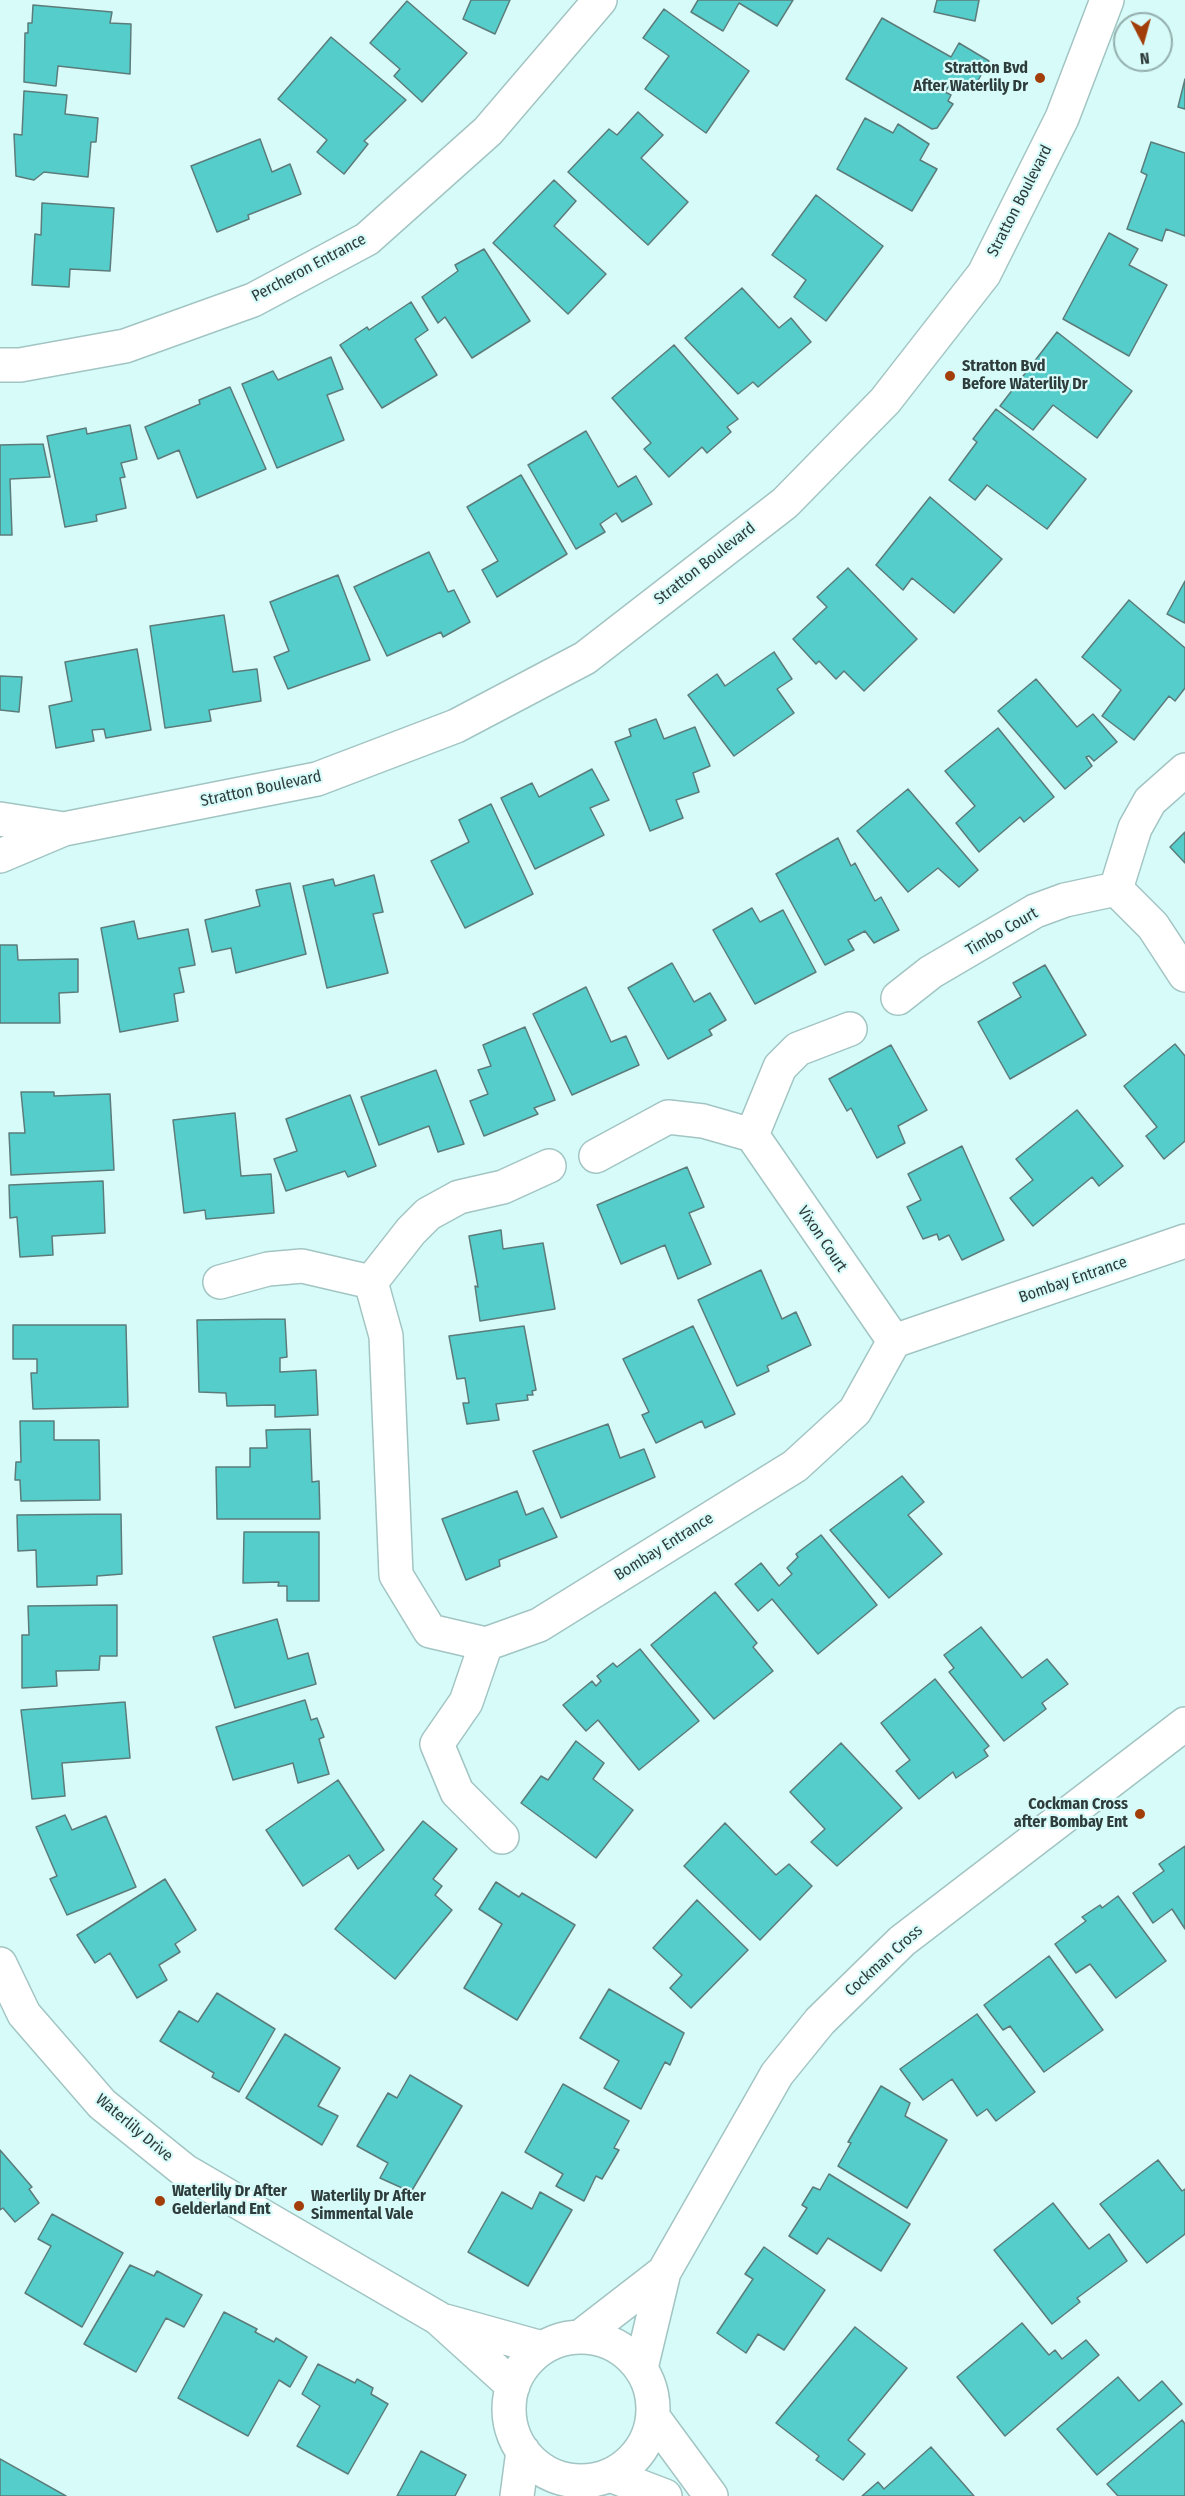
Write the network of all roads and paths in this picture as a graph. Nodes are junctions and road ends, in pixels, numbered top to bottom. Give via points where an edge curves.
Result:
1 (600, 0) edge
2 (1107, 0) edge
3 (0, 365) edge
4 (1185, 770) edge
5 (0, 819) edge
6 (64, 829) junction
7 (0, 856) edge
8 (1116, 889) junction
9 (1185, 975) edge
10 (898, 998) dead end
11 (850, 1029) dead end
12 (752, 1135) junction
13 (596, 1156) dead end
14 (549, 1166) dead end
15 (1185, 1241) edge
16 (220, 1282) dead end
17 (371, 1282) junction
18 (894, 1341) junction
19 (486, 1644) junction
20 (1185, 1724) edge
21 (502, 1837) dead end
22 (0, 1964) edge
23 (664, 2272) junction
24 (438, 2318) junction
25 (580, 2337) junction
26 (542, 2348) junction
27 (641, 2368) junction
28 (513, 2386) junction
29 (653, 2417) junction
30 (523, 2451) junction
31 (610, 2475) junction
32 (555, 2487) edge
33 (517, 2496) edge
34 (665, 2496) edge
35 (711, 2496) edge

1 - 3 street, Percheron Entrance via 488,131 367,239 253,300 125,346 20,365
2 - 6 street, Stratton Boulevard via 1062,118 984,273 885,401 785,503 585,658 456,726 316,779
4 - 8 street via 1150,801 1135,828
5 - 6 street, Stratton Boulevard
6 - 7 street, Stratton Boulevard
8 - 9 street via 1153,926
8 - 10 street, Timbo Court via 1035,911 931,972
11 - 12 street via 798,1049 780,1067
12 - 13 street via 702,1120 668,1117
12 - 18 street, Vixon Court
14 - 17 street via 503,1187 459,1197 428,1214
15 - 18 street, Bombay Entrance
16 - 17 street via 268,1269 302,1266
17 - 19 street via 386,1336 396,1575 430,1631
18 - 19 street, Bombay Entrance via 855,1411 795,1466 539,1625
19 - 21 street via 466,1702 437,1744 457,1792
20 - 23 street, Cockman Cross via 902,1941 820,2021 777,2074
22 - 24 street, Waterlily Drive via 24,2014 102,2104 185,2171
23 - 25 street, Cockman Cross
23 - 27 street, Cockman Cross
24 - 26 street, Waterlily Drive
24 - 28 street, Waterlily Drive
25 - 26 street
25 - 27 street via 604,2340 625,2351
26 - 28 street via 525,2365
27 - 29 street via 651,2392
28 - 30 street via 509,2409 513,2431
29 - 31 street via 649,2436 639,2452
29 - 35 street
30 - 32 street via 549,2474
30 - 33 street
31 - 32 street
31 - 34 street

